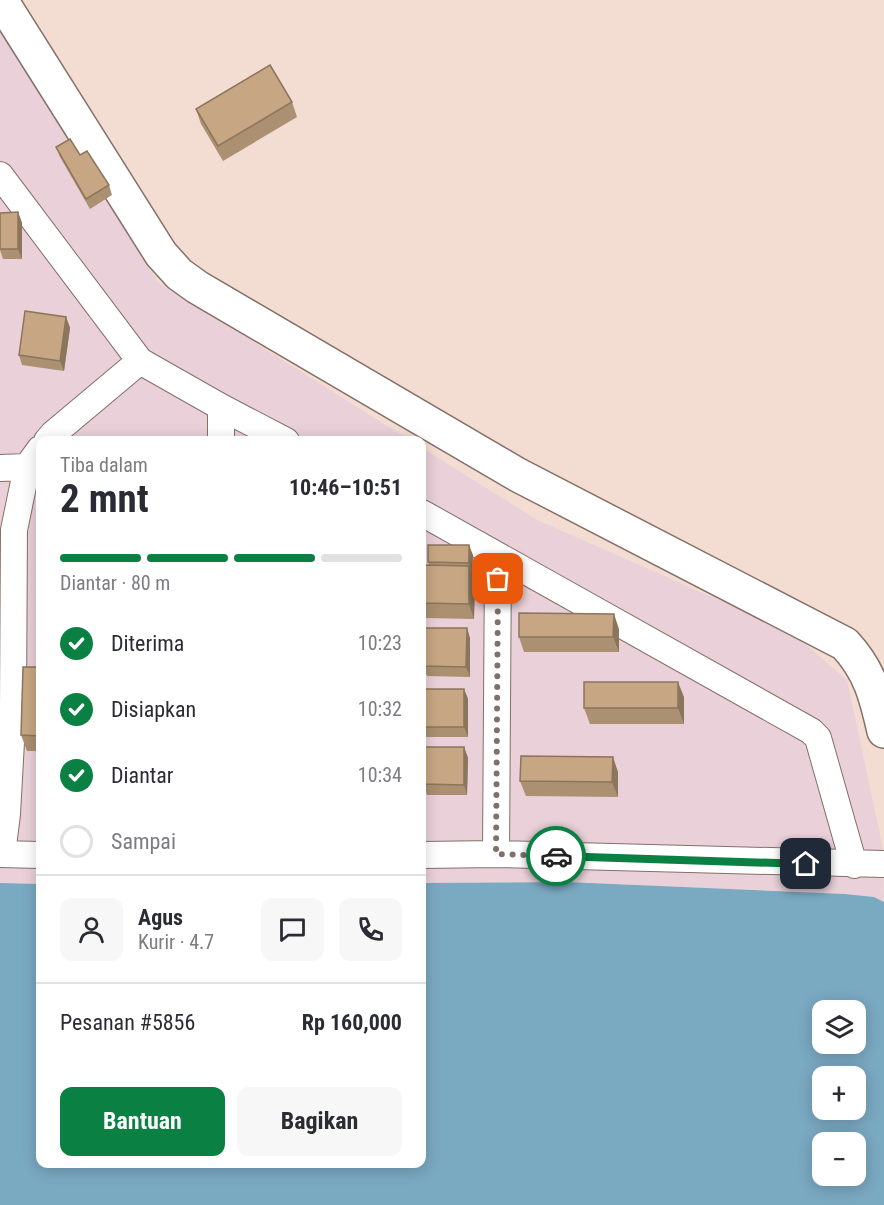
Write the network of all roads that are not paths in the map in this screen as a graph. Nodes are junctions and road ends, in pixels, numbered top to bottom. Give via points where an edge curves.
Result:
1 (1, 0) edge
2 (0, 176) edge
3 (140, 361) junction
4 (221, 407) junction
5 (51, 436) edge
6 (221, 436) edge
7 (276, 436) edge
8 (34, 458) edge
9 (0, 468) edge
10 (426, 515) edge
11 (498, 556) junction
12 (884, 731) edge
13 (496, 854) junction
14 (1, 855) edge
15 (36, 855) edge
16 (426, 855) edge
17 (884, 864) edge
18 (854, 865) junction

1 - 12 main road via 161,254 179,274 518,475 844,644 858,659 871,685
2 - 3 street
3 - 4 street
3 - 5 street
4 - 6 street
4 - 7 street
8 - 9 street
8 - 14 street via 14,530 13,706
10 - 11 street
11 - 13 street
11 - 18 street via 811,731 818,738
13 - 16 street
13 - 18 street
14 - 15 street
17 - 18 street

